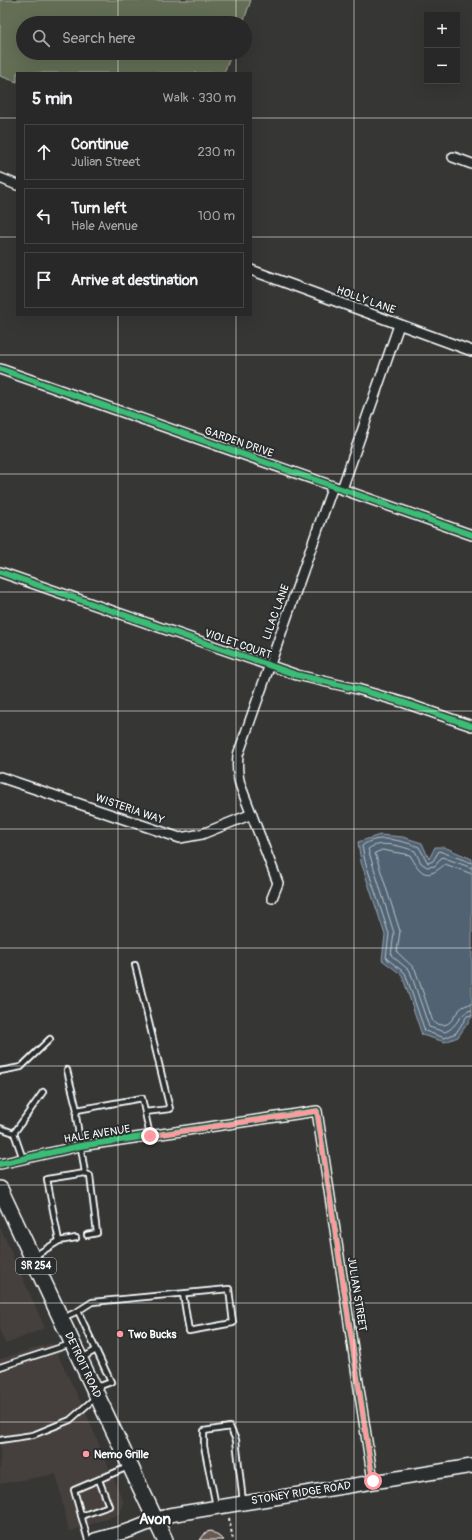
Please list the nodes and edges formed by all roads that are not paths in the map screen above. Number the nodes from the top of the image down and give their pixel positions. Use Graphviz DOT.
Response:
graph roads {
  1 [pos="453,157"];
  2 [pos="472,164"];
  3 [pos="0,178"];
  4 [pos="16,185"];
  5 [pos="252,270"];
  6 [pos="399,325"];
  7 [pos="472,351"];
  8 [pos="0,369"];
  9 [pos="337,487"];
  10 [pos="472,535"];
  11 [pos="0,572"];
  12 [pos="270,665"];
  13 [pos="472,726"];
  14 [pos="0,777"];
  15 [pos="252,814"];
  16 [pos="272,898"];
  17 [pos="135,965"];
  18 [pos="50,1039"];
  19 [pos="67,1070"];
  20 [pos="0,1071"];
  21 [pos="43,1092"];
  22 [pos="77,1110"];
  23 [pos="317,1111"];
  24 [pos="145,1112"];
  25 [pos="0,1128"];
  26 [pos="14,1133"];
  27 [pos="150,1136"];
  28 [pos="80,1146"];
  29 [pos="23,1159"];
  30 [pos="0,1164"];
  31 [pos="85,1173"];
  32 [pos="0,1189"];
  33 [pos="87,1235"];
  34 [pos="76,1238"];
  35 [pos="58,1241"];
  36 [pos="32,1258"];
  37 [pos="183,1294"];
  38 [pos="78,1311"];
  39 [pos="61,1319"];
  40 [pos="72,1344"];
  41 [pos="96,1350"];
  42 [pos="80,1359"];
  43 [pos="0,1367"];
  44 [pos="96,1393"];
  45 [pos="0,1440"];
  46 [pos="130,1466"];
  47 [pos="472,1466"];
  48 [pos="99,1480"];
  49 [pos="373,1481"];
  50 [pos="243,1502"];
  51 [pos="216,1506"];
  52 [pos="81,1516"];
  53 [pos="155,1520"];
  54 [pos="88,1540"];
  55 [pos="95,1540"];
  56 [pos="165,1540"];
  1 -- 2 [label="street"];
  3 -- 4 [label="street"];
  5 -- 6 [label="street, HOLLY LANE"];
  6 -- 7 [label="street, HOLLY LANE"];
  6 -- 9 [label="street, LILAC LANE"];
  8 -- 9 [label="street, GARDEN DRIVE"];
  9 -- 10 [label="street, GARDEN DRIVE"];
  9 -- 12 [label="street, LILAC LANE"];
  11 -- 12 [label="street, VIOLET COURT"];
  12 -- 13 [label="street, VIOLET COURT"];
  12 -- 15 [label="street, LILAC LANE"];
  14 -- 15 [label="street, WISTERIA WAY"];
  15 -- 16 [label="street, LILAC LANE"];
  17 -- 24 [label="lane"];
  18 -- 20 [label="lane"];
  19 -- 22 [label="lane"];
  21 -- 26 [label="lane"];
  22 -- 24 [label="lane"];
  22 -- 28 [label="lane"];
  23 -- 27 [label="street, HALE AVENUE"];
  23 -- 49 [label="street, JULIAN STREET"];
  24 -- 27 [label="lane"];
  25 -- 26 [label="lane"];
  26 -- 29 [label="lane"];
  27 -- 28 [label="street, HALE AVENUE"];
  28 -- 29 [label="street, HALE AVENUE"];
  28 -- 31 [label="lane"];
  29 -- 30 [label="street, HALE AVENUE"];
  31 -- 33 [label="lane"];
  31 -- 35 [label="lane"];
  32 -- 36 [label="main road, DETROIT ROAD / SR 254"];
  34 -- 35 [label="lane"];
  35 -- 36 [label="lane"];
  36 -- 39 [label="main road, DETROIT ROAD / SR 254"];
  37 -- 37 [label="lane"];
  37 -- 38 [label="lane"];
  38 -- 39 [label="lane"];
  38 -- 41 [label="lane"];
  39 -- 40 [label="main road, DETROIT ROAD / SR 254"];
  40 -- 42 [label="main road, DETROIT ROAD / SR 254"];
  40 -- 43 [label="lane"];
  41 -- 42 [label="lane"];
  41 -- 44 [label="lane"];
  42 -- 44 [label="main road, DETROIT ROAD / SR 254"];
  44 -- 45 [label="lane"];
  44 -- 46 [label="main road, DETROIT ROAD / SR 254"];
  46 -- 48 [label="lane"];
  46 -- 53 [label="main road, DETROIT ROAD / SR 254"];
  47 -- 49 [label="street, STONEY RIDGE ROAD"];
  48 -- 52 [label="lane"];
  48 -- 52 [label="lane"];
  49 -- 50 [label="street, STONEY RIDGE ROAD"];
  50 -- 51 [label="street, STONEY RIDGE ROAD"];
  50 -- 51 [label="lane"];
  51 -- 53 [label="street, STONEY RIDGE ROAD"];
  52 -- 54 [label="lane"];
  53 -- 55 [label="street, STONEY RIDGE ROAD"];
  53 -- 56 [label="main road, DETROIT ROAD / SR 254"];
}
